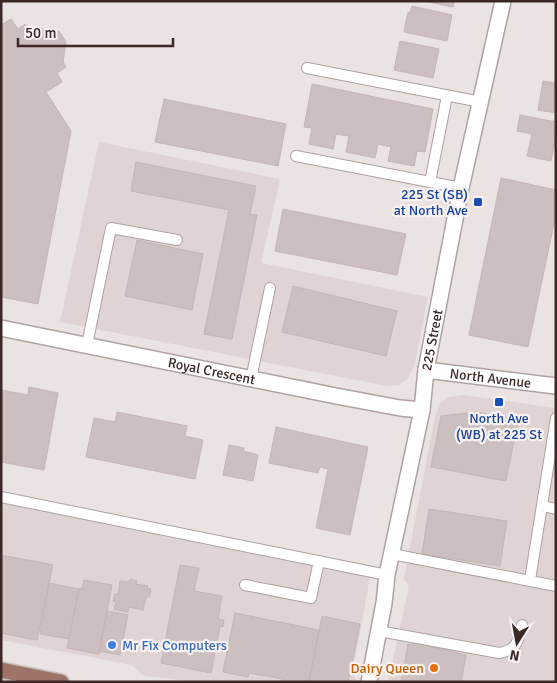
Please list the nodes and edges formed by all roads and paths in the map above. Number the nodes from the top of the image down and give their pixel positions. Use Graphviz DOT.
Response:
graph roads {
  1 [pos="503,1"];
  2 [pos="307,68"];
  3 [pos="447,96"];
  4 [pos="481,102"];
  5 [pos="296,156"];
  6 [pos="430,182"];
  7 [pos="461,188"];
  8 [pos="177,240"];
  9 [pos="270,288"];
  10 [pos="1,328"];
  11 [pos="87,346"];
  12 [pos="426,370"];
  13 [pos="251,379"];
  14 [pos="556,386"];
  15 [pos="422,410"];
  16 [pos="556,418"];
  17 [pos="1,497"];
  18 [pos="542,506"];
  19 [pos="556,509"];
  20 [pos="392,554"];
  21 [pos="319,561"];
  22 [pos="387,574"];
  23 [pos="530,580"];
  24 [pos="245,584"];
  25 [pos="556,586"];
  26 [pos="522,625"];
  27 [pos="378,632"];
  28 [pos="1,670"];
  29 [pos="61,682"];
  30 [pos="369,682"];
  1 -- 4 [label="street, 225 Street"];
  2 -- 3 [label="lane"];
  3 -- 4 [label="lane"];
  3 -- 6 [label="lane"];
  4 -- 7 [label="street, 225 Street"];
  5 -- 6 [label="lane"];
  6 -- 7 [label="lane"];
  7 -- 12 [label="street, 225 Street"];
  8 -- 11 [label="lane"];
  9 -- 13 [label="lane"];
  10 -- 11 [label="street, Royal Crescent"];
  11 -- 13 [label="street, Royal Crescent"];
  12 -- 14 [label="street, North Avenue"];
  12 -- 15 [label="street, 225 Street"];
  13 -- 15 [label="street, Royal Crescent"];
  15 -- 20 [label="street, 225 Street"];
  16 -- 18 [label="lane"];
  17 -- 21 [label="lane"];
  18 -- 19 [label="lane"];
  18 -- 23 [label="lane"];
  20 -- 22 [label="street, 225 Street"];
  20 -- 23 [label="lane"];
  21 -- 22 [label="lane"];
  21 -- 24 [label="lane"];
  22 -- 27 [label="street, 225 Street"];
  23 -- 25 [label="lane"];
  26 -- 27 [label="lane"];
  27 -- 30 [label="street, 225 Street"];
  28 -- 29 [label="main road"];
}
